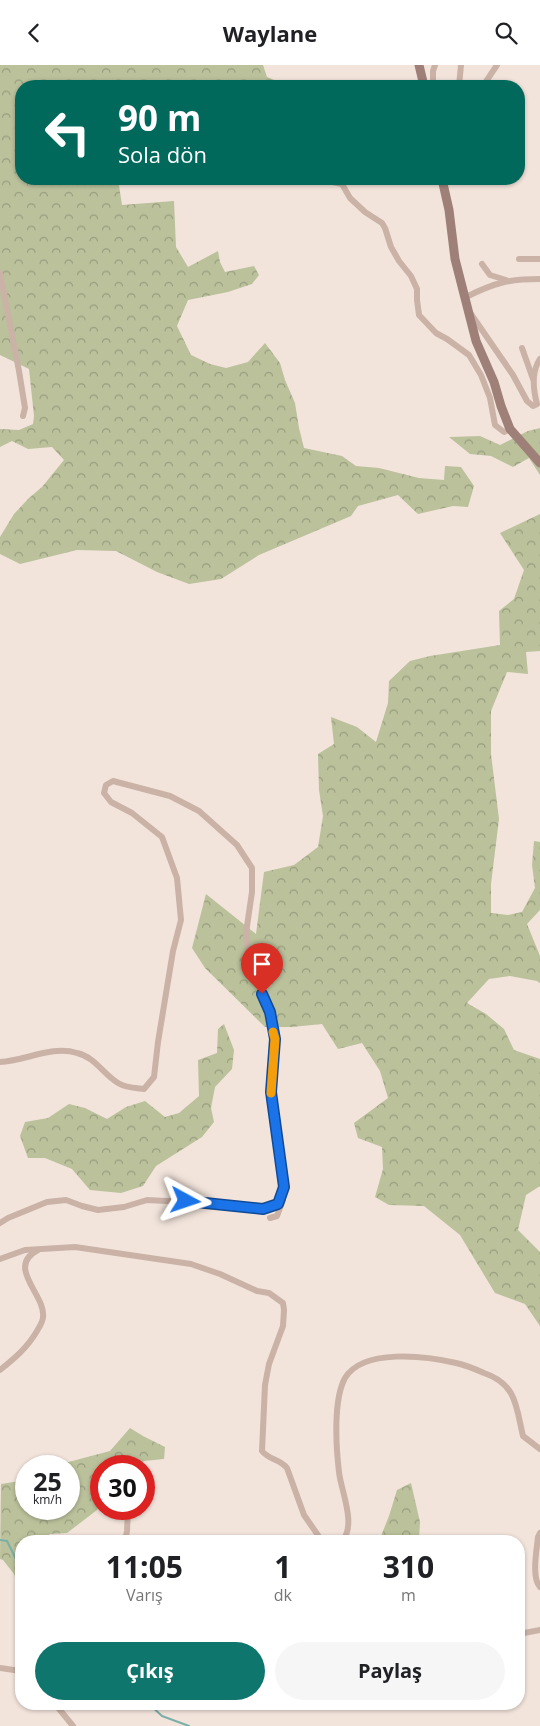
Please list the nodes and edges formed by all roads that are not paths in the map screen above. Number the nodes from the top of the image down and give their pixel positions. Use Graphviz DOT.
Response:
graph roads {
  1 [pos="419,65"];
  2 [pos="435,65"];
  3 [pos="461,65"];
  4 [pos="497,65"];
  5 [pos="423,80"];
  6 [pos="433,80"];
  7 [pos="460,80"];
  8 [pos="487,80"];
  9 [pos="343,185"];
  10 [pos="443,185"];
  11 [pos="519,259"];
  12 [pos="540,259"];
  13 [pos="482,264"];
  14 [pos="0,273"];
  15 [pos="540,279"];
  16 [pos="508,281"];
  17 [pos="466,297"];
  18 [pos="469,311"];
  19 [pos="522,348"];
  20 [pos="540,359"];
  21 [pos="533,380"];
  22 [pos="23,416"];
  23 [pos="510,429"];
  24 [pos="540,463"];
  25 [pos="0,1062"];
  26 [pos="284,1187"];
  27 [pos="270,1218"];
  28 [pos="0,1223"];
  29 [pos="42,1249"];
  30 [pos="0,1259"];
  31 [pos="0,1370"];
  32 [pos="540,1449"];
  33 [pos="128,1520"];
  34 [pos="540,1533"];
  35 [pos="126,1535"];
  36 [pos="318,1535"];
  37 [pos="346,1535"];
  38 [pos="540,1587"];
  39 [pos="540,1630"];
  40 [pos="525,1634"];
  41 [pos="0,1668"];
  42 [pos="15,1670"];
  43 [pos="60,1710"];
  44 [pos="73,1726"];
  1 -- 5 [label="main road"];
  2 -- 6 [label="street"];
  3 -- 7 [label="street"];
  4 -- 8 [label="street"];
  9 -- 23 [label="street"];
  10 -- 17 [label="main road"];
  11 -- 12 [label="street"];
  13 -- 16 [label="street"];
  14 -- 22 [label="street"];
  15 -- 16 [label="street"];
  16 -- 17 [label="street"];
  17 -- 18 [label="main road"];
  18 -- 21 [label="street"];
  18 -- 23 [label="main road"];
  19 -- 21 [label="street"];
  20 -- 21 [label="street"];
  23 -- 24 [label="main road"];
  25 -- 26 [label="street"];
  26 -- 27 [label="street"];
  26 -- 28 [label="street"];
  29 -- 30 [label="street"];
  29 -- 31 [label="street"];
  29 -- 36 [label="street"];
  32 -- 37 [label="street"];
  33 -- 35 [label="street"];
  34 -- 38 [label="street"];
  39 -- 40 [label="street"];
  41 -- 42 [label="street"];
  43 -- 44 [label="street"];
}
